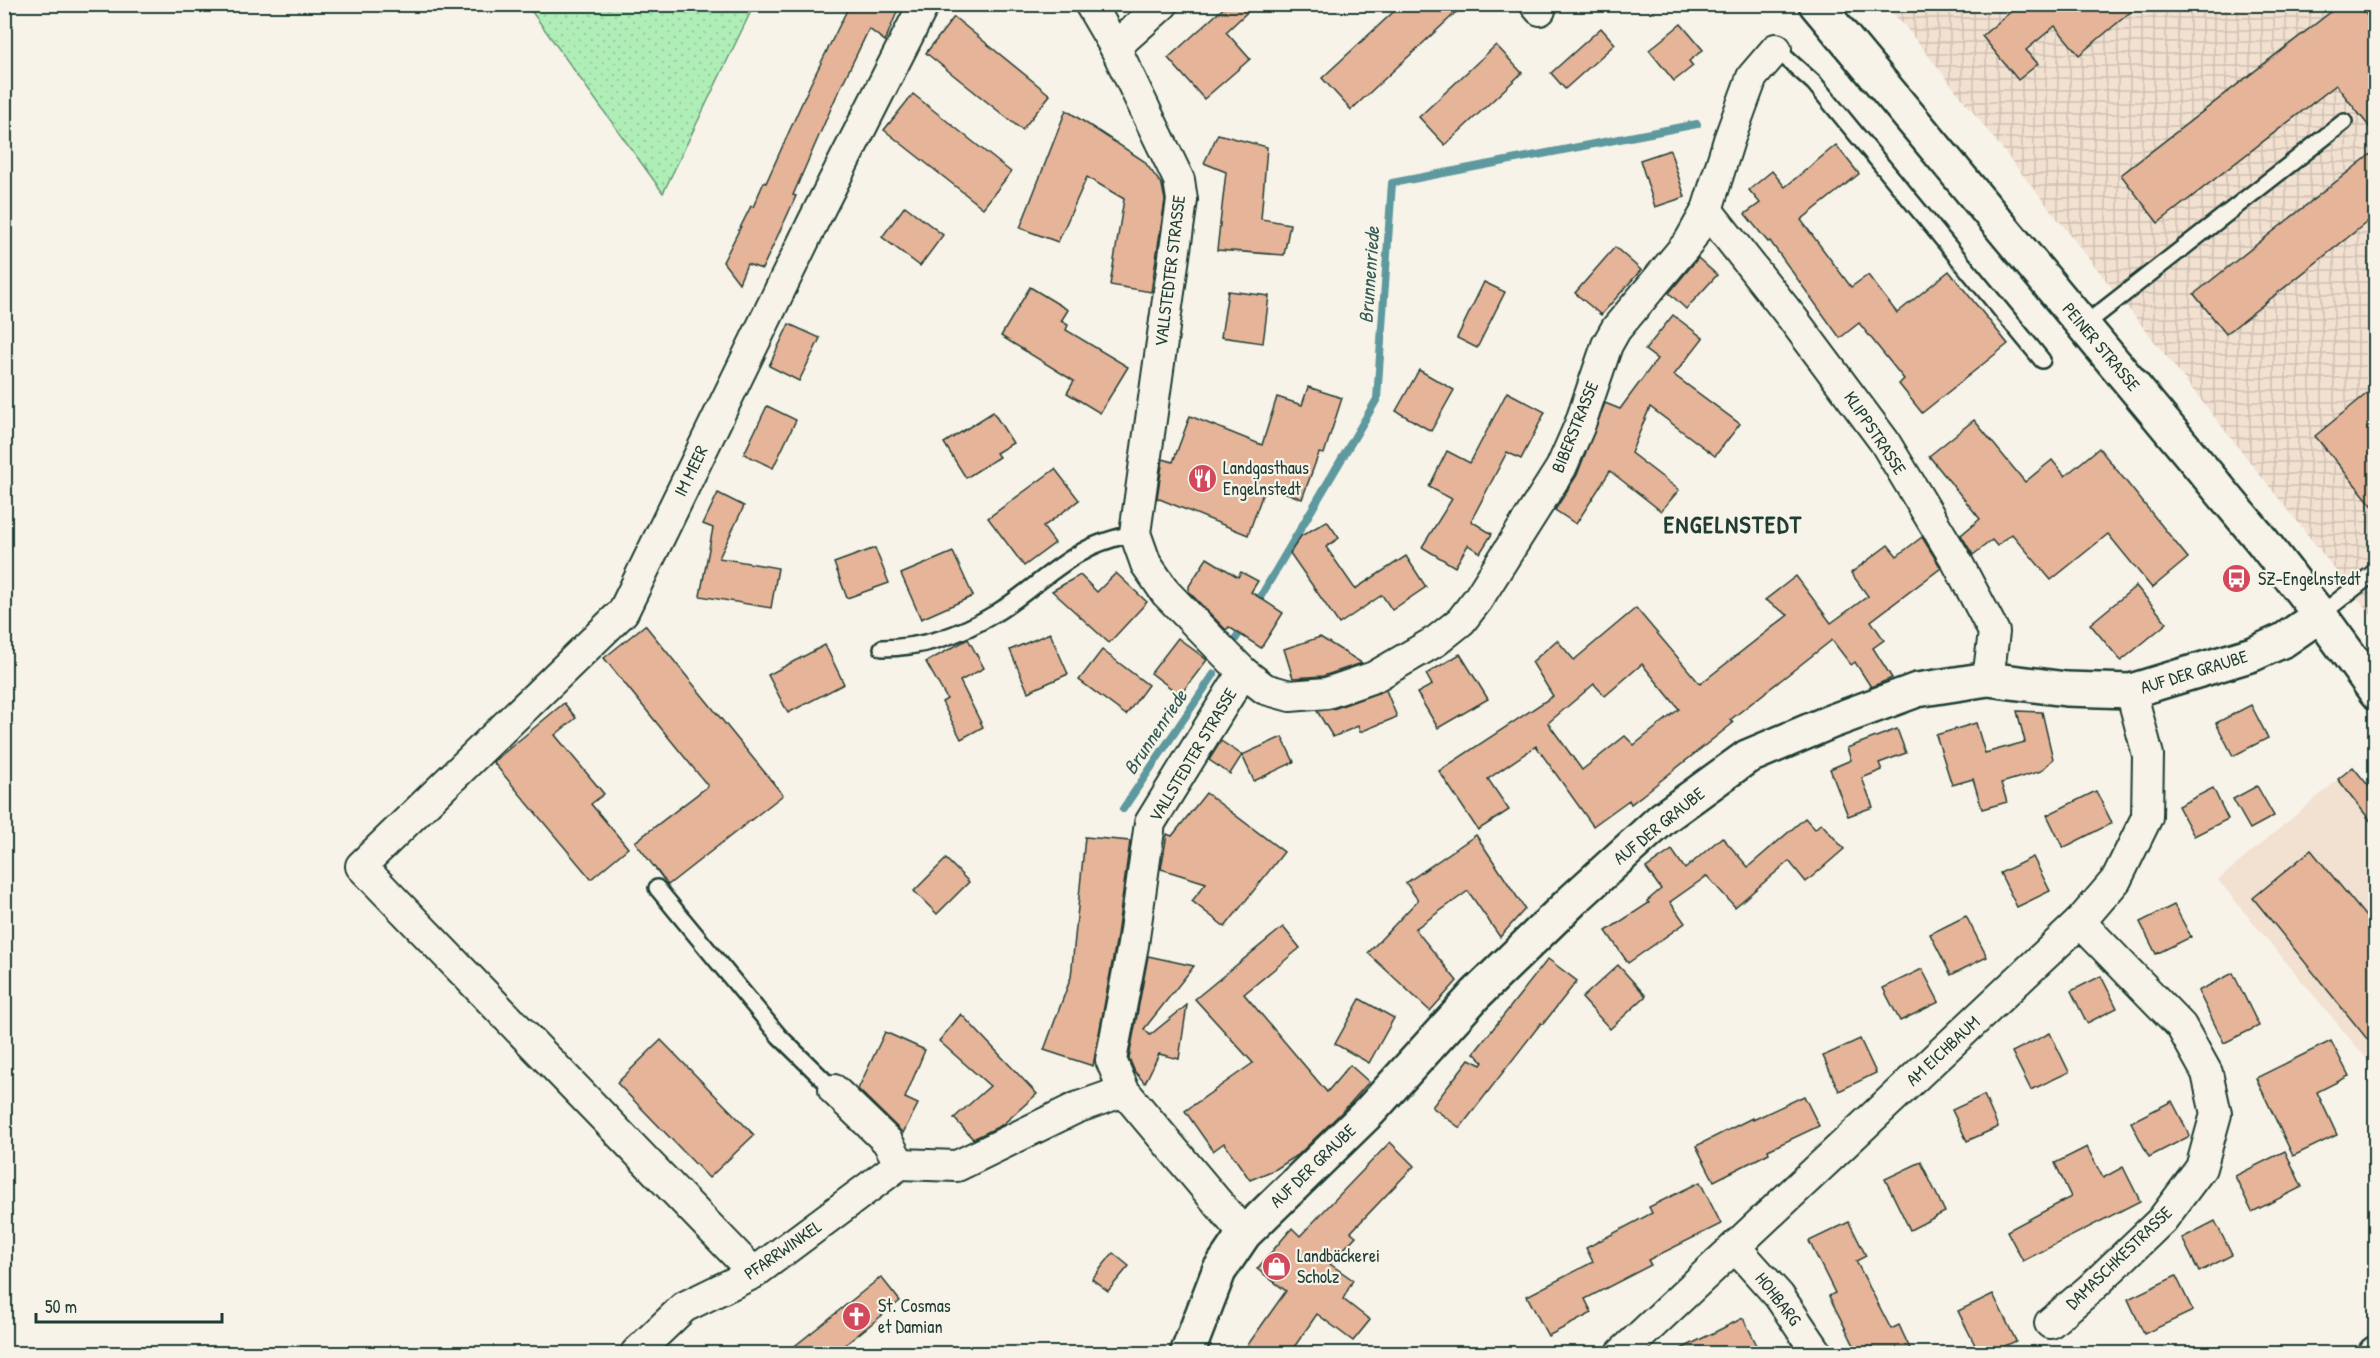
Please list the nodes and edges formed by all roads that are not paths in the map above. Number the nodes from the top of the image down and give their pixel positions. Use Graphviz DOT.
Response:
graph roads {
  1 [pos="924,4"];
  2 [pos="1090,4"];
  3 [pos="1162,4"];
  4 [pos="1820,6"];
  5 [pos="1115,47"];
  6 [pos="1776,49"];
  7 [pos="2344,122"];
  8 [pos="1707,210"];
  9 [pos="2083,326"];
  10 [pos="2042,360"];
  11 [pos="1135,533"];
  12 [pos="2376,571"];
  13 [pos="2320,615"];
  14 [pos="882,648"];
  15 [pos="1243,672"];
  16 [pos="1988,679"];
  17 [pos="2131,691"];
  18 [pos="2376,692"];
  19 [pos="657,888"];
  20 [pos="2080,922"];
  21 [pos="834,1090"];
  22 [pos="1124,1091"];
  23 [pos="900,1164"];
  24 [pos="1244,1234"];
  25 [pos="1735,1247"];
  26 [pos="754,1273"];
  27 [pos="2050,1323"];
  28 [pos="635,1353"];
  29 [pos="1187,1353"];
  30 [pos="1622,1353"];
  31 [pos="1818,1353"];
  1 -- 26 [label="street, IM MEER"];
  2 -- 5 [label="street, VALLSTEDTER STRASSE"];
  3 -- 5 [label="street"];
  4 -- 9 [label="street, PEINER STRASSE"];
  5 -- 11 [label="street, VALLSTEDTER STRASSE"];
  6 -- 8 [label="street, BIBERSTRASSE"];
  6 -- 10 [label="lane"];
  7 -- 9 [label="lane"];
  8 -- 15 [label="street, BIBERSTRASSE"];
  8 -- 16 [label="street, KLIPPSTRASSE"];
  9 -- 13 [label="street, PEINER STRASSE"];
  11 -- 14 [label="lane"];
  11 -- 15 [label="street, VALLSTEDTER STRASSE"];
  12 -- 13 [label="lane"];
  13 -- 17 [label="street, AUF DER GRAUBE"];
  13 -- 18 [label="street, PEINER STRASSE"];
  15 -- 22 [label="street, VALLSTEDTER STRASSE"];
  16 -- 17 [label="street, AUF DER GRAUBE"];
  16 -- 24 [label="street, AUF DER GRAUBE"];
  17 -- 20 [label="street, AM EICHBAUM"];
  19 -- 21 [label="lane"];
  20 -- 25 [label="street, AM EICHBAUM"];
  20 -- 27 [label="street, DAMASCHKESTRASSE"];
  21 -- 23 [label="street"];
  22 -- 23 [label="street"];
  22 -- 24 [label="street, VALLSTEDTER STRASSE"];
  23 -- 26 [label="street, PFARRWINKEL"];
  24 -- 29 [label="street, AUF DER GRAUBE"];
  25 -- 30 [label="street, AM EICHBAUM"];
  25 -- 31 [label="street, HOHBARG"];
  26 -- 28 [label="street, PFARRWINKEL"];
}
